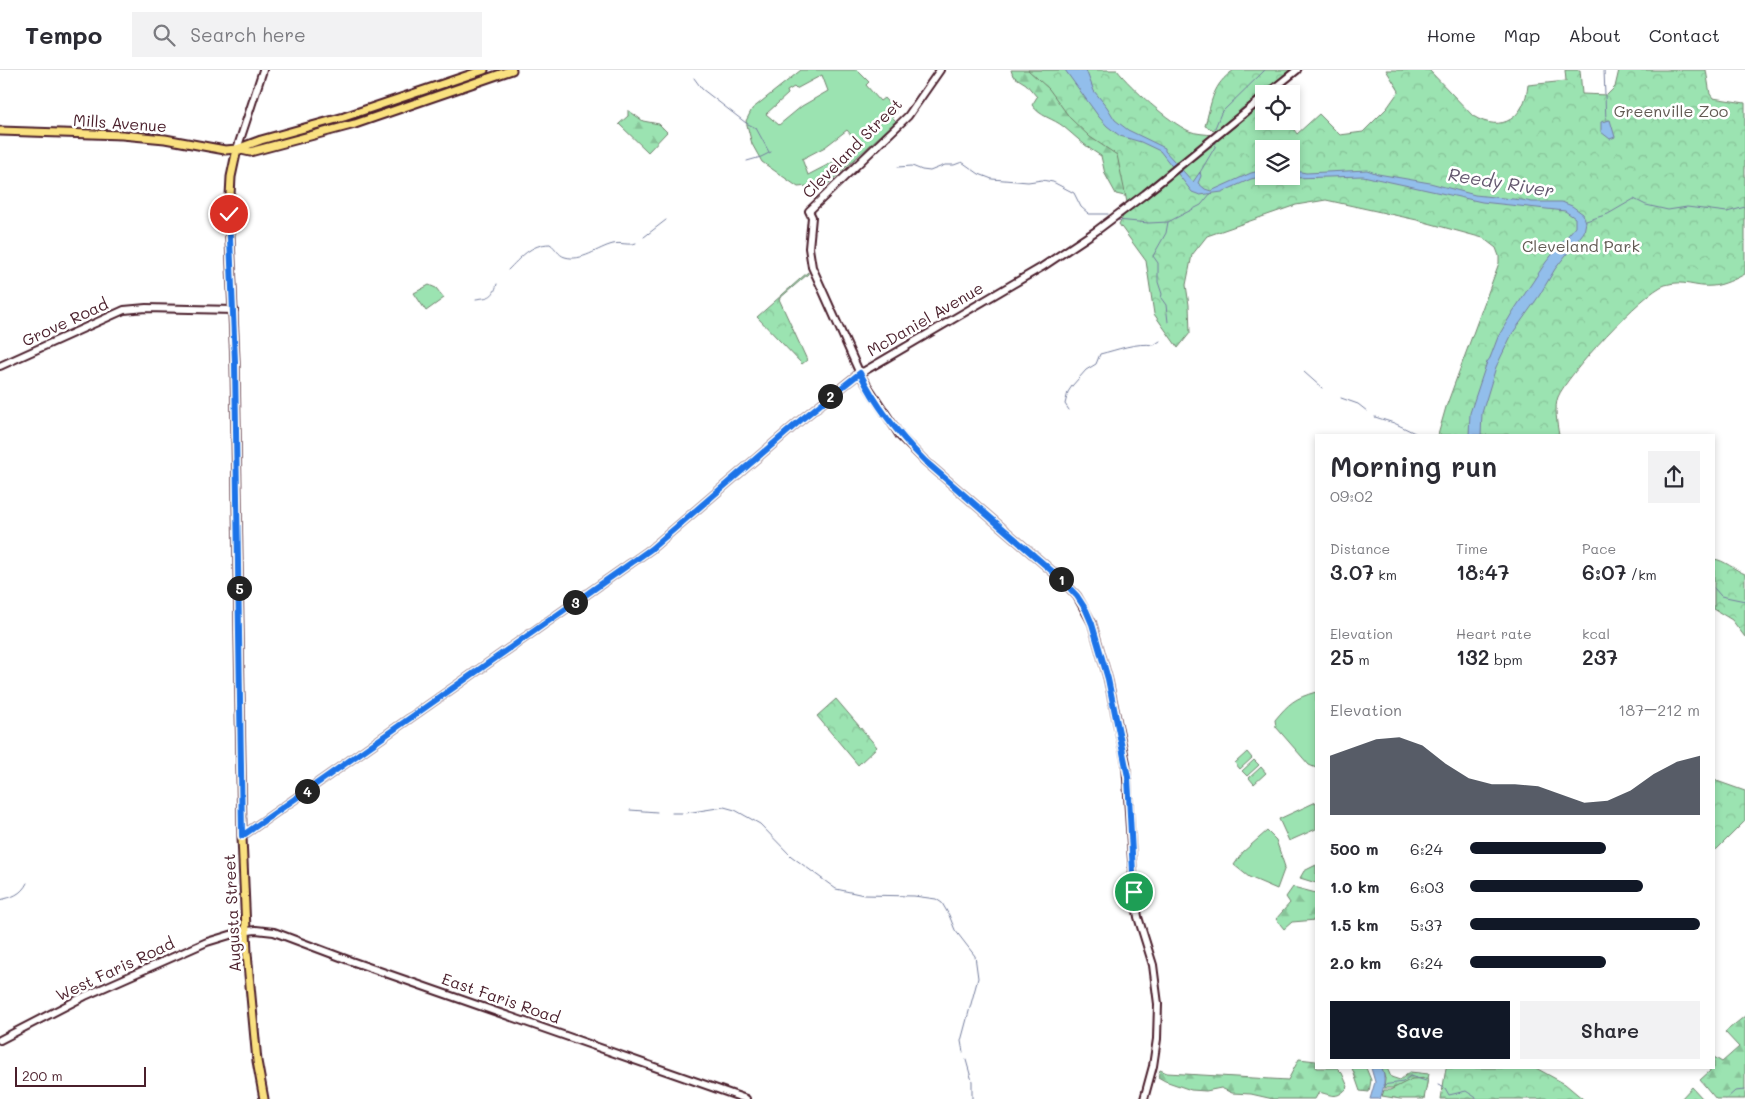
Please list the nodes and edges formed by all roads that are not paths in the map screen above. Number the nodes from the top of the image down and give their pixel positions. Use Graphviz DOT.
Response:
graph roads {
  1 [pos="264,70"];
  2 [pos="484,70"];
  3 [pos="512,70"];
  4 [pos="1296,70"];
  5 [pos="939,71"];
  6 [pos="1278,85"];
  7 [pos="1255,104"];
  8 [pos="0,131"];
  9 [pos="237,149"];
  10 [pos="234,310"];
  11 [pos="0,366"];
  12 [pos="860,373"];
  13 [pos="242,836"];
  14 [pos="245,932"];
  15 [pos="0,1040"];
  16 [pos="264,1099"];
  17 [pos="746,1099"];
  18 [pos="1144,1099"];
  1 -- 9 [label="street, Augusta Street"];
  2 -- 9 [label="main road"];
  3 -- 9 [label="main road, Mills Avenue"];
  4 -- 6 [label="street"];
  5 -- 12 [label="street, Cleveland Street"];
  7 -- 12 [label="street, McDaniel Avenue"];
  8 -- 9 [label="main road, Mills Avenue"];
  9 -- 10 [label="main road, Augusta Street"];
  10 -- 11 [label="street, Grove Road"];
  10 -- 13 [label="main road, Augusta Street"];
  12 -- 13 [label="street, McDaniel Avenue"];
  12 -- 18 [label="street, Cleveland Street"];
  13 -- 14 [label="main road, Augusta Street"];
  14 -- 15 [label="street, West Faris Road"];
  14 -- 16 [label="main road, Augusta Street"];
  14 -- 17 [label="street, East Faris Road"];
}
